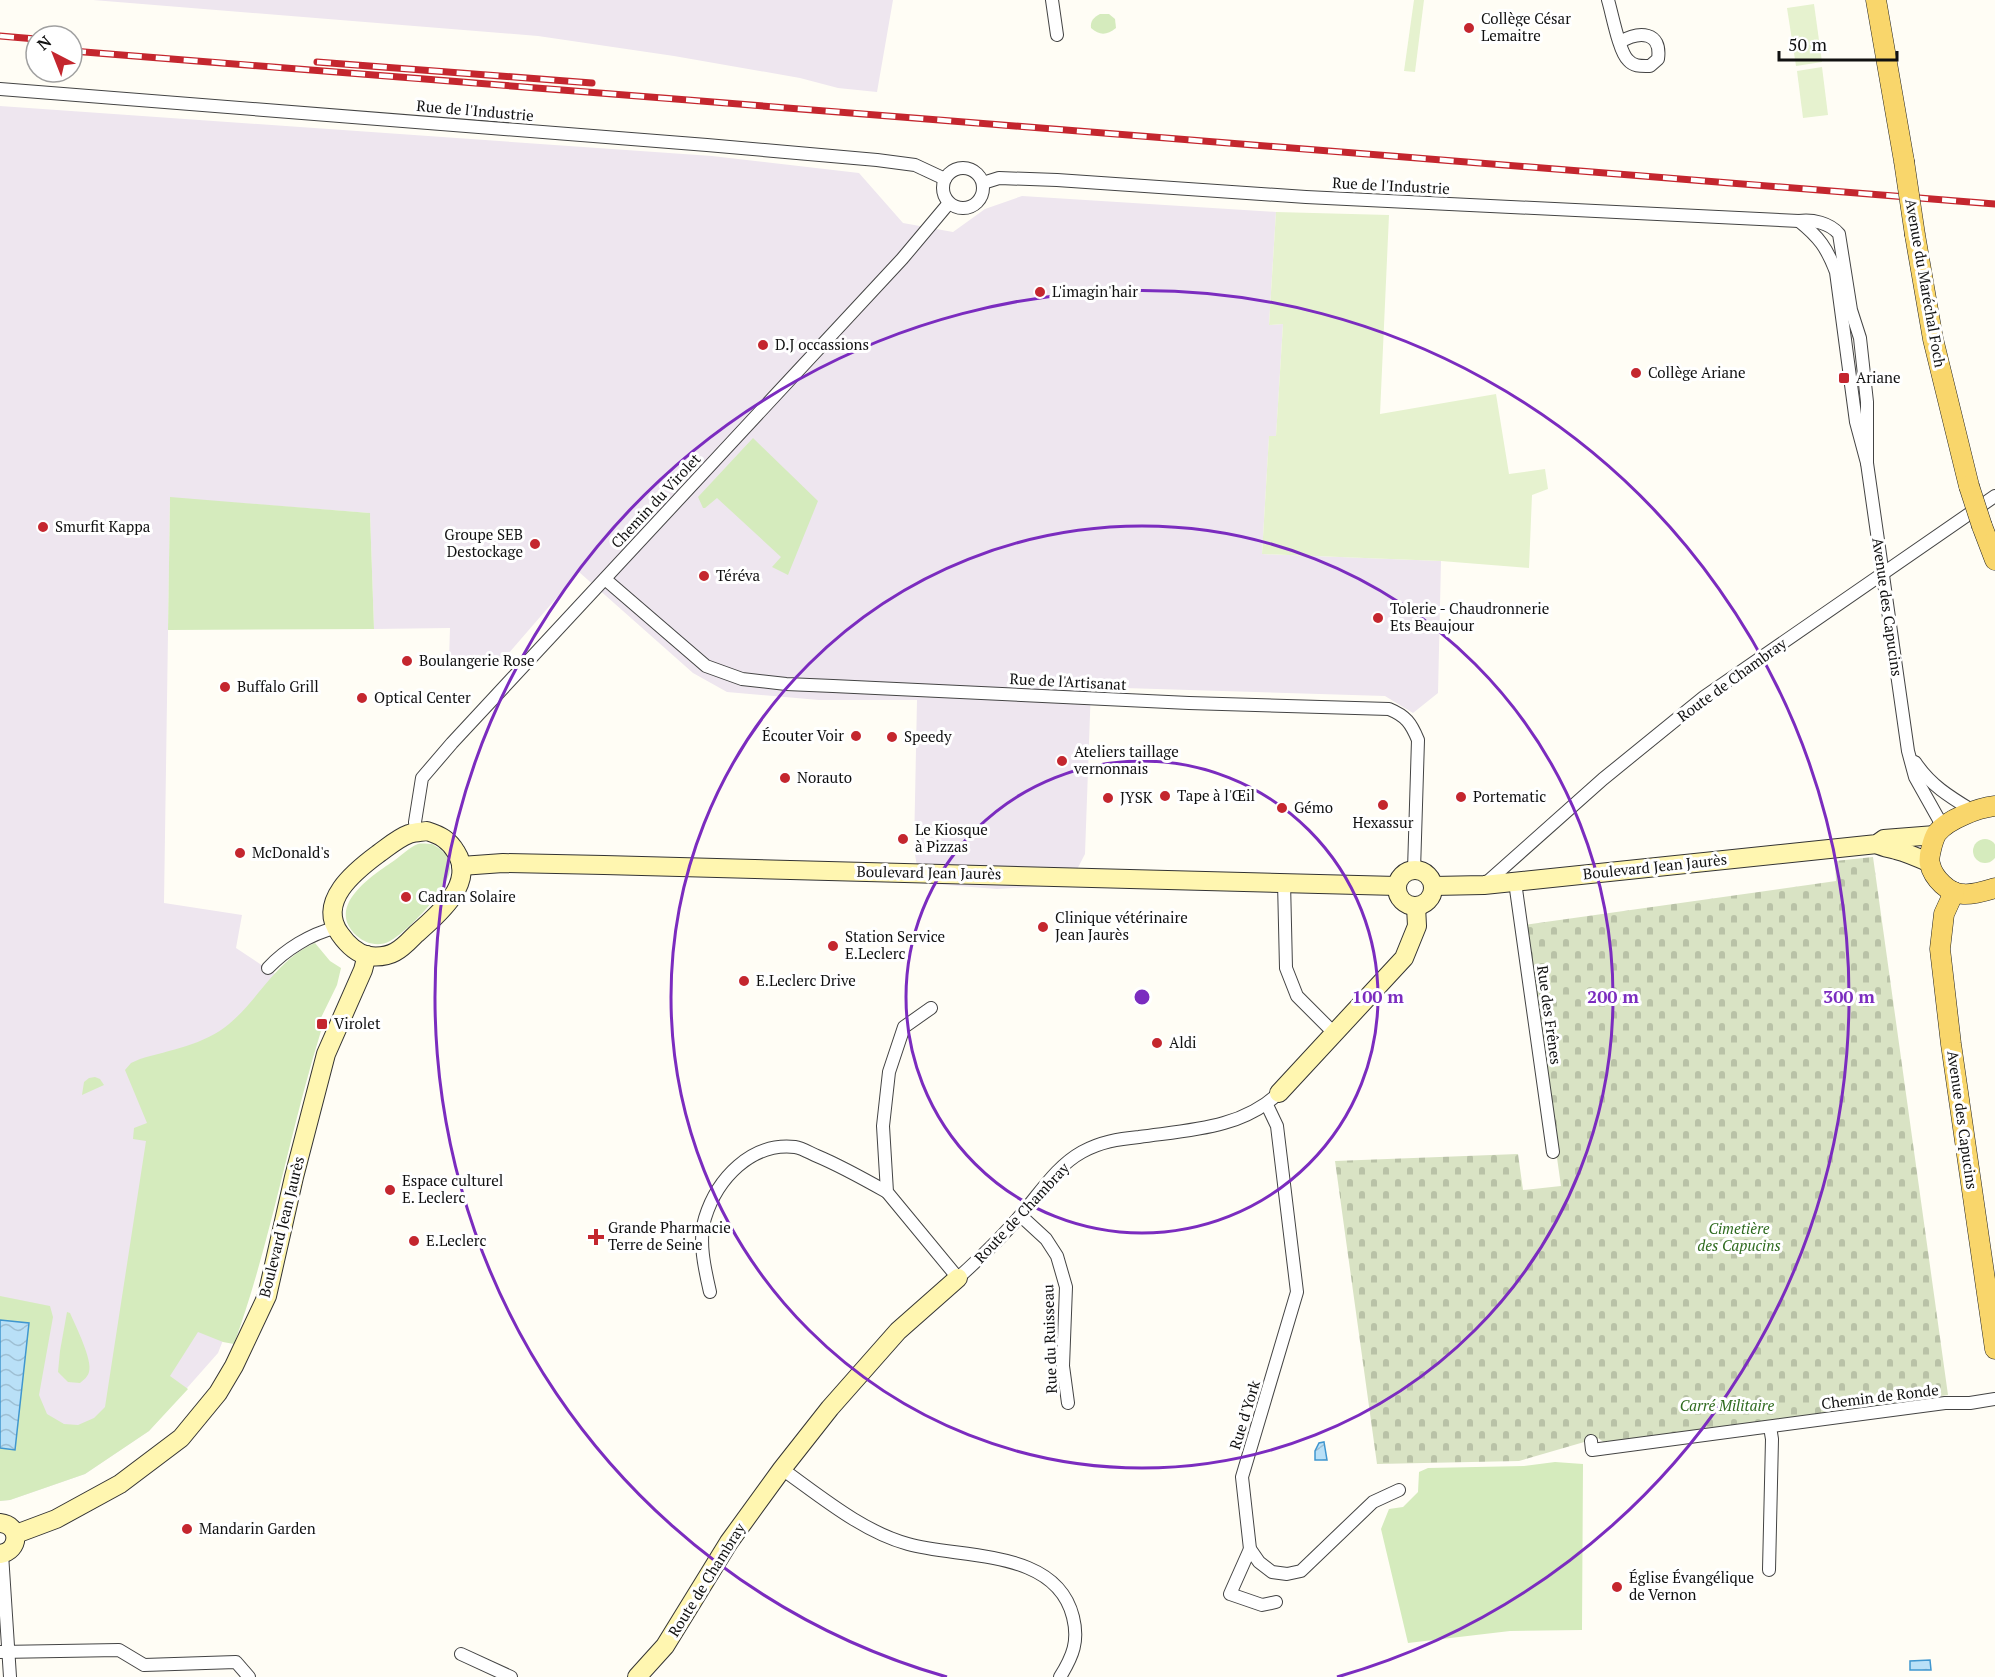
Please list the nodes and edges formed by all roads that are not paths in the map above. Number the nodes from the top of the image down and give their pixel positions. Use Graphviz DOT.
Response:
graph roads {
  1 [pos="1052,0"];
  2 [pos="1608,0"];
  3 [pos="1876,0"];
  4 [pos="1057,35"];
  5 [pos="1620,42"];
  6 [pos="0,90"];
  7 [pos="945,179"];
  8 [pos="983,183"];
  9 [pos="949,203"];
  10 [pos="1798,221"];
  11 [pos="1836,230"];
  12 [pos="1867,463"];
  13 [pos="1995,496"];
  14 [pos="1995,560"];
  15 [pos="1882,575"];
  16 [pos="605,579"];
  17 [pos="1908,751"];
  18 [pos="1995,806"];
  19 [pos="1973,811"];
  20 [pos="1939,831"];
  21 [pos="416,833"];
  22 [pos="1877,844"];
  23 [pos="1930,863"];
  24 [pos="461,866"];
  25 [pos="1414,870"];
  26 [pos="1284,882"];
  27 [pos="1515,882"];
  28 [pos="1484,885"];
  29 [pos="1397,886"];
  30 [pos="1433,886"];
  31 [pos="1995,888"];
  32 [pos="1954,892"];
  33 [pos="1416,906"];
  34 [pos="335,928"];
  35 [pos="367,955"];
  36 [pos="268,968"];
  37 [pos="931,1008"];
  38 [pos="1335,1034"];
  39 [pos="1273,1099"];
  40 [pos="1553,1152"];
  41 [pos="887,1192"];
  42 [pos="1021,1216"];
  43 [pos="958,1278"];
  44 [pos="710,1292"];
  45 [pos="1995,1349"];
  46 [pos="1995,1400"];
  47 [pos="1068,1403"];
  48 [pos="1770,1427"];
  49 [pos="1591,1441"];
  50 [pos="782,1469"];
  51 [pos="1399,1490"];
  52 [pos="0,1522"];
  53 [pos="16,1534"];
  54 [pos="1250,1549"];
  55 [pos="1,1554"];
  56 [pos="1769,1570"];
  57 [pos="1276,1602"];
  58 [pos="4,1653"];
  59 [pos="461,1654"];
  60 [pos="10,1677"];
  61 [pos="249,1677"];
  62 [pos="511,1677"];
  63 [pos="637,1677"];
  64 [pos="1060,1677"];
  1 -- 4 [label="street"];
  2 -- 5 [label="street"];
  3 -- 14 [label="main road, Avenue du Maréchal Foch, bridge"];
  6 -- 7 [label="street, Rue de l'Industrie"];
  7 -- 8 [label="street"];
  7 -- 9 [label="street"];
  8 -- 9 [label="street"];
  8 -- 10 [label="street, Rue de l'Industrie"];
  9 -- 16 [label="street, Chemin du Virolet"];
  10 -- 11 [label="street, Rue de l'Industrie"];
  10 -- 12 [label="street, Avenue des Capucins"];
  11 -- 12 [label="street, Avenue des Capucins"];
  12 -- 15 [label="street, Avenue des Capucins"];
  13 -- 15 [label="street, Route de Chambray"];
  15 -- 17 [label="street, Avenue des Capucins"];
  15 -- 28 [label="street, Route de Chambray"];
  16 -- 21 [label="street, Chemin du Virolet"];
  16 -- 25 [label="street, Rue de l'Artisanat"];
  17 -- 19 [label="street, Avenue des Capucins"];
  17 -- 20 [label="street, Avenue des Capucins"];
  18 -- 19 [label="main road"];
  19 -- 20 [label="main road"];
  20 -- 22 [label="main road, Boulevard Jean Jaurès"];
  20 -- 23 [label="main road"];
  21 -- 24 [label="main road"];
  21 -- 34 [label="main road"];
  22 -- 23 [label="main road, Boulevard Jean Jaurès"];
  22 -- 27 [label="main road, Boulevard Jean Jaurès"];
  23 -- 32 [label="main road"];
  24 -- 26 [label="main road, Boulevard Jean Jaurès"];
  24 -- 35 [label="main road"];
  25 -- 29 [label="main road"];
  25 -- 30 [label="main road"];
  26 -- 29 [label="main road, Boulevard Jean Jaurès"];
  26 -- 38 [label="street"];
  27 -- 28 [label="main road, Boulevard Jean Jaurès"];
  27 -- 40 [label="street, Rue des Frênes"];
  28 -- 30 [label="main road, Boulevard Jean Jaurès"];
  29 -- 33 [label="main road"];
  30 -- 33 [label="main road"];
  31 -- 32 [label="main road"];
  32 -- 45 [label="main road, Avenue des Capucins"];
  33 -- 38 [label="main road, Route de Chambray"];
  34 -- 35 [label="main road"];
  34 -- 36 [label="street"];
  35 -- 53 [label="main road, Boulevard Jean Jaurès"];
  37 -- 41 [label="street"];
  38 -- 39 [label="main road, Route de Chambray"];
  39 -- 42 [label="street, Route de Chambray"];
  39 -- 54 [label="street, Rue d'York"];
  41 -- 43 [label="street"];
  41 -- 44 [label="street"];
  42 -- 43 [label="street, Route de Chambray"];
  42 -- 47 [label="street, Rue du Ruisseau"];
  43 -- 50 [label="main road, Route de Chambray"];
  46 -- 48 [label="street, Chemin de Ronde"];
  48 -- 49 [label="street, Chemin de Ronde"];
  48 -- 56 [label="street"];
  50 -- 63 [label="main road, Route de Chambray"];
  50 -- 64 [label="street"];
  51 -- 54 [label="street"];
  52 -- 53 [label="main road"];
  53 -- 55 [label="main road"];
  54 -- 57 [label="street"];
  55 -- 58 [label="street"];
  58 -- 60 [label="street"];
  58 -- 61 [label="street"];
  59 -- 62 [label="street"];
}
